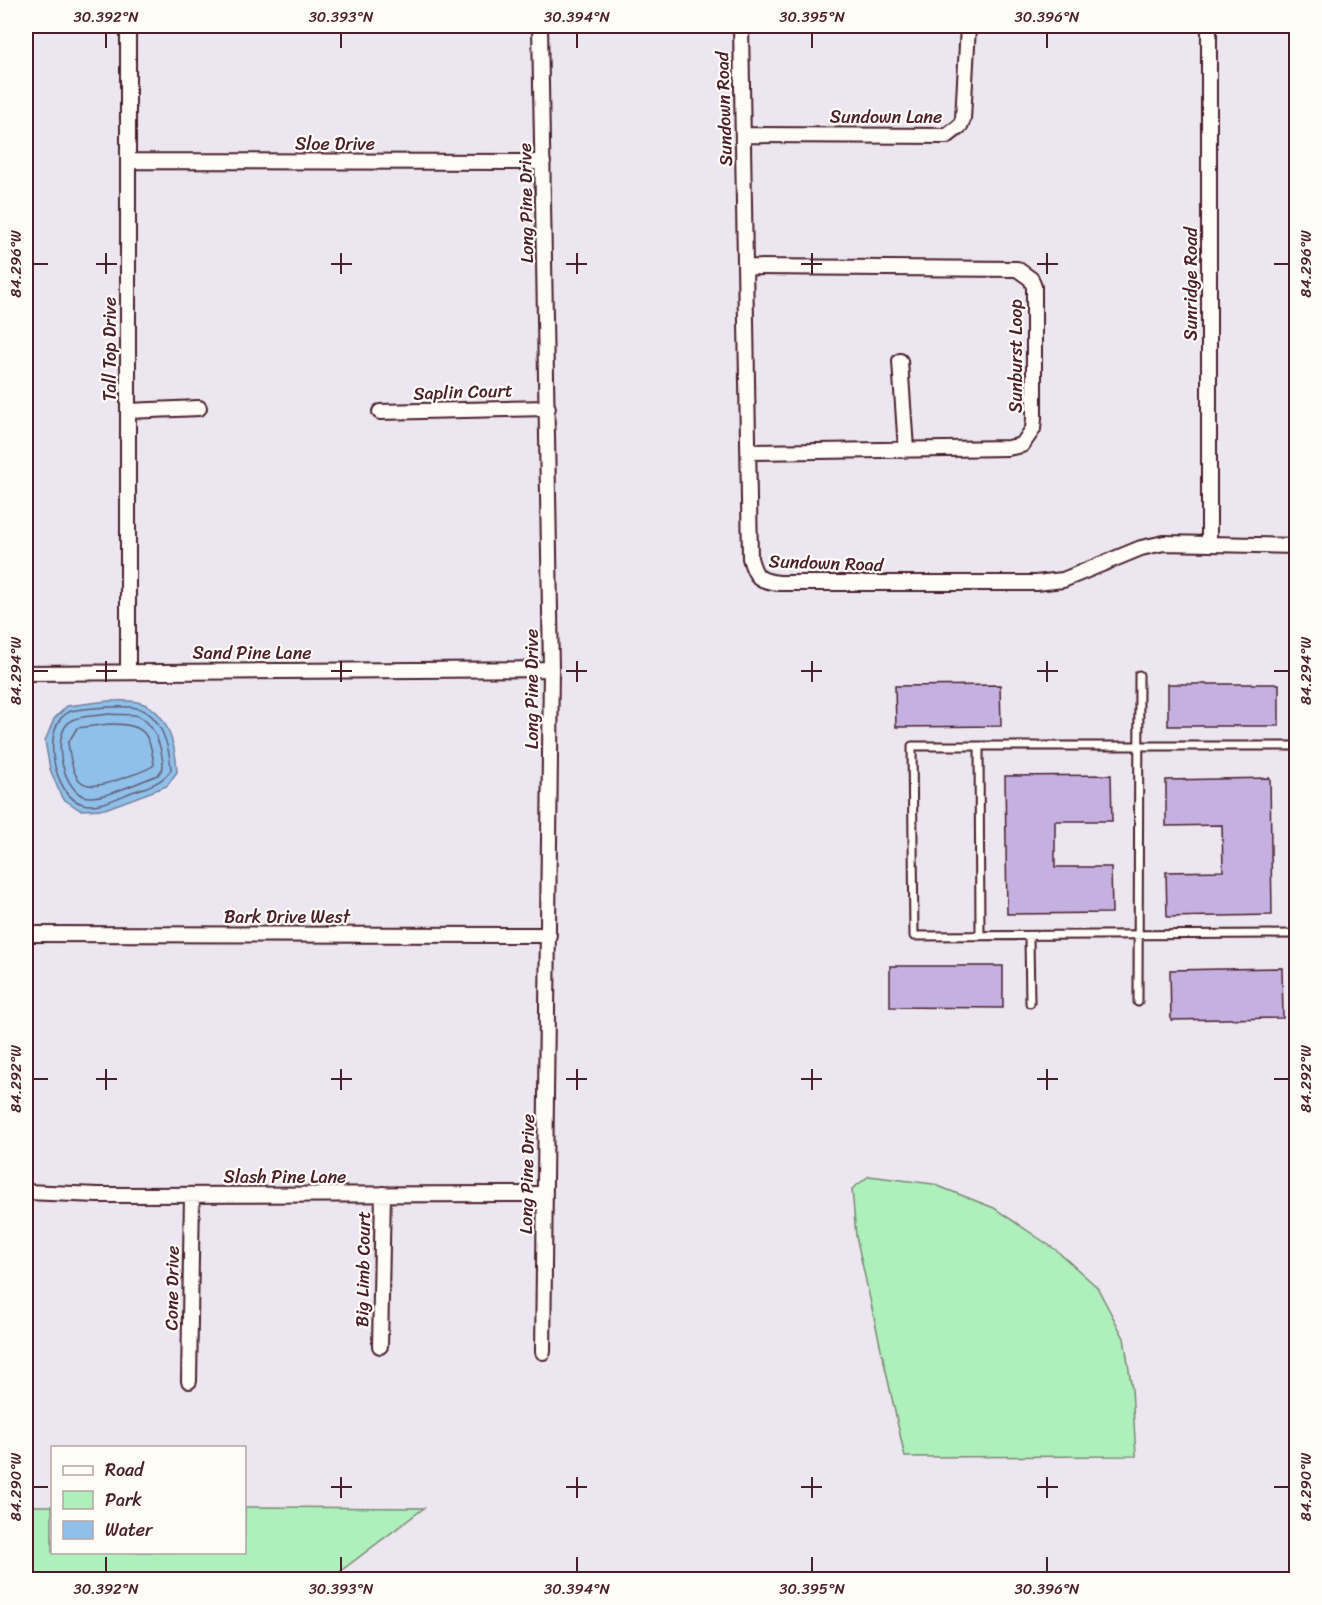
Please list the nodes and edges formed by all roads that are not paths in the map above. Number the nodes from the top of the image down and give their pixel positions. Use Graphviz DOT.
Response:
graph roads {
  1 [pos="128,26"];
  2 [pos="540,26"];
  3 [pos="741,26"];
  4 [pos="968,26"];
  5 [pos="1209,26"];
  6 [pos="743,135"];
  7 [pos="128,161"];
  8 [pos="543,162"];
  9 [pos="747,267"];
  10 [pos="900,361"];
  11 [pos="199,408"];
  12 [pos="548,408"];
  13 [pos="128,411"];
  14 [pos="380,412"];
  15 [pos="906,449"];
  16 [pos="749,452"];
  17 [pos="1209,543"];
  18 [pos="1296,546"];
  19 [pos="551,669"];
  20 [pos="128,672"];
  21 [pos="26,673"];
  22 [pos="1139,675"];
  23 [pos="1139,745"];
  24 [pos="979,746"];
  25 [pos="1296,746"];
  26 [pos="26,934"];
  27 [pos="1296,934"];
  28 [pos="549,935"];
  29 [pos="980,936"];
  30 [pos="1029,936"];
  31 [pos="1139,936"];
  32 [pos="1138,1002"];
  33 [pos="1030,1003"];
  34 [pos="26,1192"];
  35 [pos="383,1194"];
  36 [pos="544,1194"];
  37 [pos="192,1195"];
  38 [pos="380,1346"];
  39 [pos="543,1352"];
  40 [pos="189,1381"];
  1 -- 7 [label="street, Tall Top Drive"];
  2 -- 8 [label="street, Long Pine Drive"];
  3 -- 6 [label="street, Sundown Road"];
  4 -- 6 [label="street, Sundown Lane"];
  5 -- 17 [label="street, Sunridge Road"];
  6 -- 9 [label="street, Sundown Road"];
  7 -- 8 [label="street, Sloe Drive"];
  7 -- 13 [label="street, Tall Top Drive"];
  8 -- 12 [label="street, Long Pine Drive"];
  9 -- 15 [label="street, Sunburst Loop"];
  9 -- 16 [label="street, Sundown Road"];
  10 -- 15 [label="street"];
  11 -- 13 [label="street"];
  12 -- 14 [label="street, Saplin Court"];
  12 -- 19 [label="street, Long Pine Drive"];
  13 -- 20 [label="street, Tall Top Drive"];
  15 -- 16 [label="street, Sunburst Loop"];
  16 -- 17 [label="street, Sundown Road"];
  17 -- 18 [label="street, Sundown Road"];
  19 -- 20 [label="street, Sand Pine Lane"];
  19 -- 28 [label="street, Long Pine Drive"];
  20 -- 21 [label="street, Sand Pine Lane"];
  22 -- 23 [label="lane"];
  23 -- 24 [label="lane"];
  23 -- 25 [label="lane"];
  23 -- 31 [label="lane"];
  24 -- 29 [label="lane"];
  24 -- 29 [label="lane"];
  26 -- 28 [label="street, Bark Drive West"];
  27 -- 31 [label="lane"];
  28 -- 36 [label="street, Long Pine Drive"];
  29 -- 30 [label="lane"];
  30 -- 31 [label="lane"];
  30 -- 33 [label="lane"];
  31 -- 32 [label="lane"];
  34 -- 37 [label="street, Slash Pine Lane"];
  35 -- 36 [label="street, Slash Pine Lane"];
  35 -- 37 [label="street, Slash Pine Lane"];
  35 -- 38 [label="street, Big Limb Court"];
  36 -- 39 [label="street, Long Pine Drive"];
  37 -- 40 [label="street, Cone Drive"];
}
